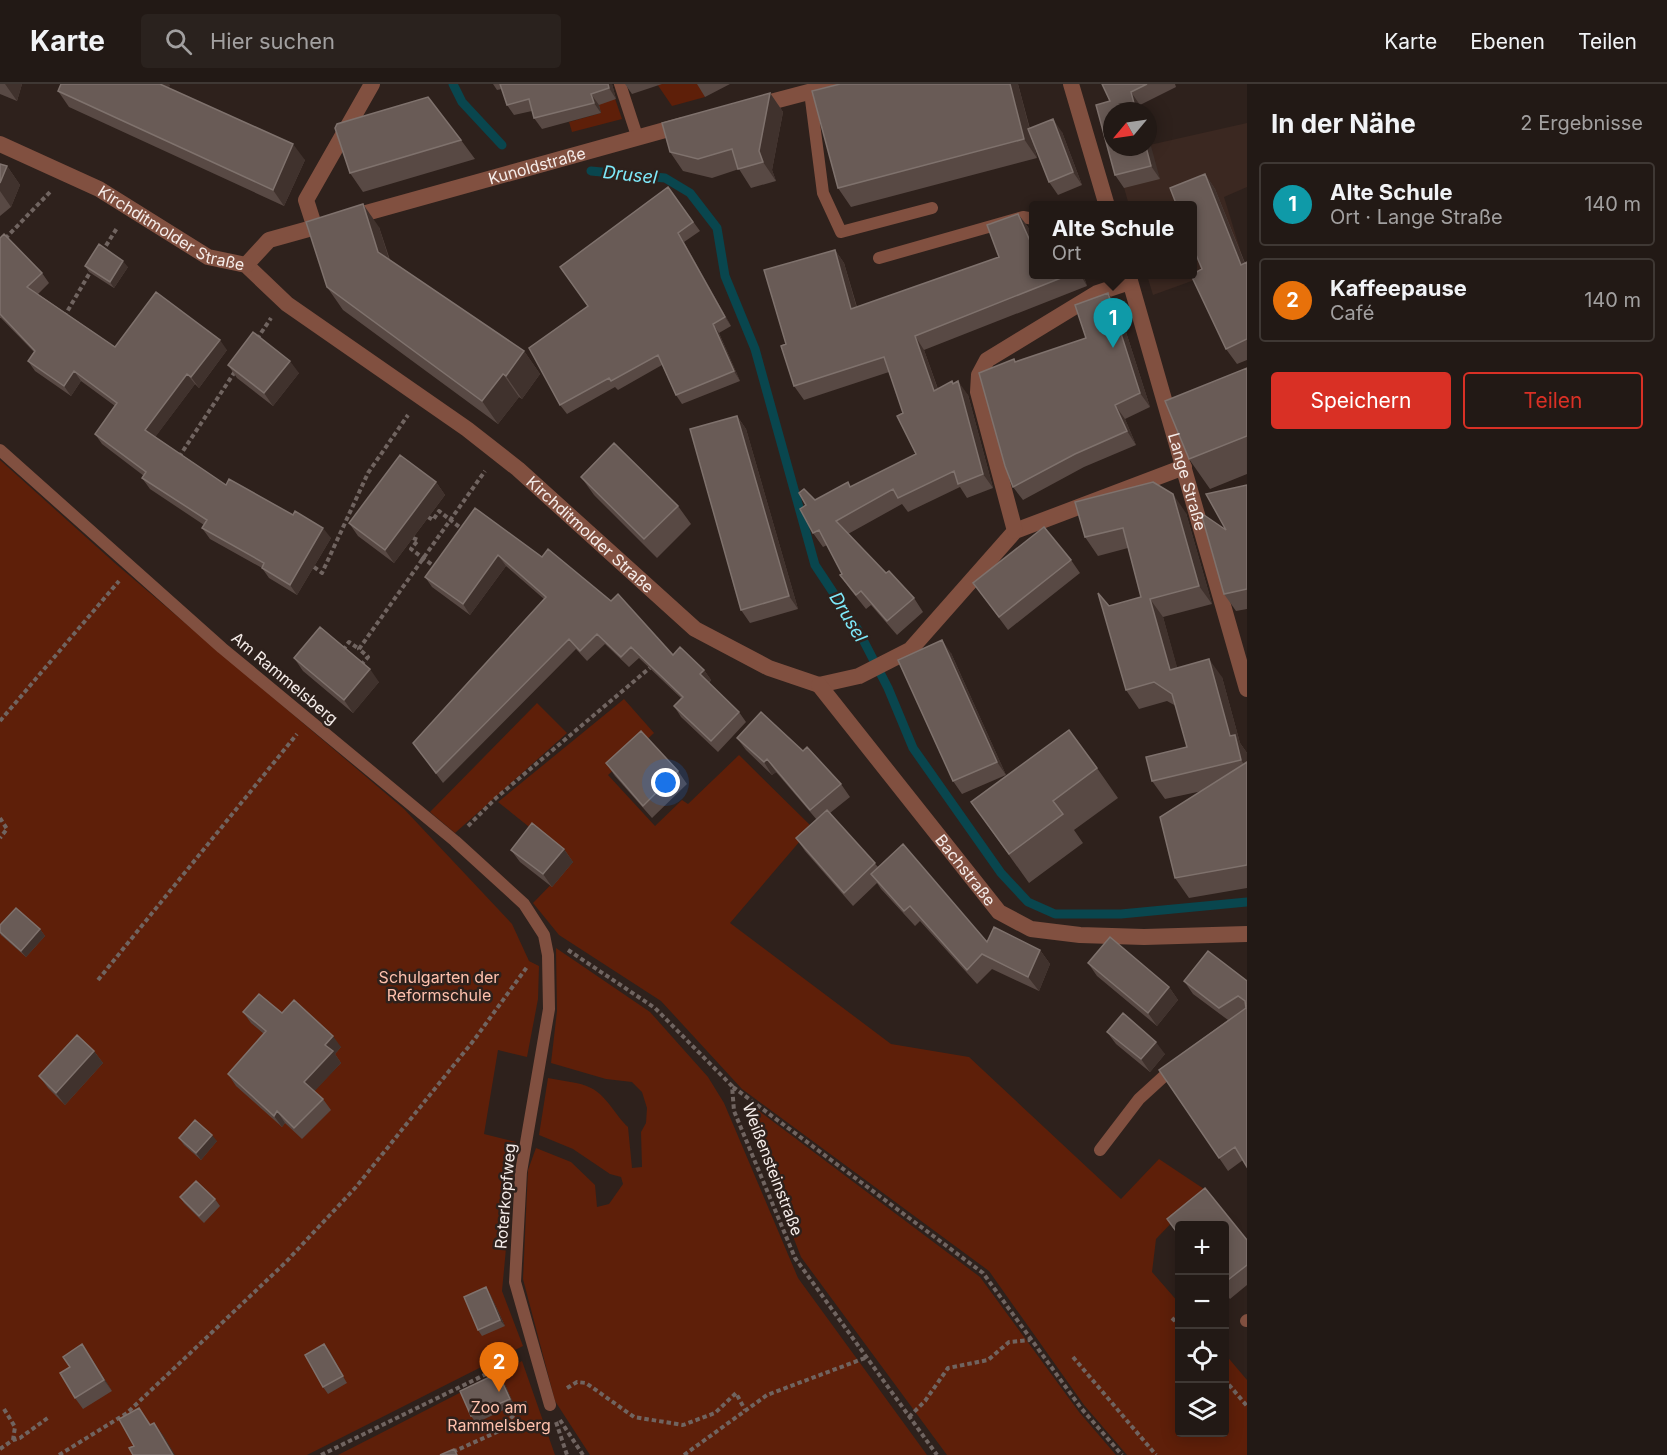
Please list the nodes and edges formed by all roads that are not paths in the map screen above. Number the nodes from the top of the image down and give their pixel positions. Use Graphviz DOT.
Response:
graph roads {
  1 [pos="372,84"];
  2 [pos="620,84"];
  3 [pos="839,84"];
  4 [pos="1071,84"];
  5 [pos="810,92"];
  6 [pos="741,110"];
  7 [pos="695,122"];
  8 [pos="637,136"];
  9 [pos="0,144"];
  10 [pos="1106,201"];
  11 [pos="932,208"];
  12 [pos="1029,218"];
  13 [pos="315,228"];
  14 [pos="879,258"];
  15 [pos="246,265"];
  16 [pos="1127,279"];
  17 [pos="1129,279"];
  18 [pos="0,450"];
  19 [pos="1184,467"];
  20 [pos="1015,531"];
  21 [pos="819,685"];
  22 [pos="1247,689"];
  23 [pos="1247,934"];
  24 [pos="544,935"];
  25 [pos="1185,1059"];
  26 [pos="1100,1150"];
  27 [pos="548,1400"];
  1 -- 13 [label="street"];
  2 -- 8 [label="lane"];
  3 -- 5 [label="street"];
  4 -- 10 [label="street"];
  5 -- 6 [label="street"];
  5 -- 11 [label="lane"];
  7 -- 8 [label="street, Kunoldstraße"];
  8 -- 13 [label="street, Kunoldstraße"];
  9 -- 15 [label="street, Kirchditmolder Straße"];
  12 -- 14 [label="lane"];
  13 -- 15 [label="street, Kunoldstraße"];
  15 -- 21 [label="street, Kirchditmolder Straße"];
  16 -- 20 [label="street"];
  17 -- 19 [label="street, Lange Straße"];
  18 -- 24 [label="lane, Am Rammelsberg"];
  19 -- 20 [label="street"];
  19 -- 22 [label="street, Lange Straße"];
  20 -- 21 [label="street"];
  21 -- 23 [label="street, Bachstraße"];
  24 -- 27 [label="lane, Roterkopfweg"];
  25 -- 26 [label="lane"];
}
